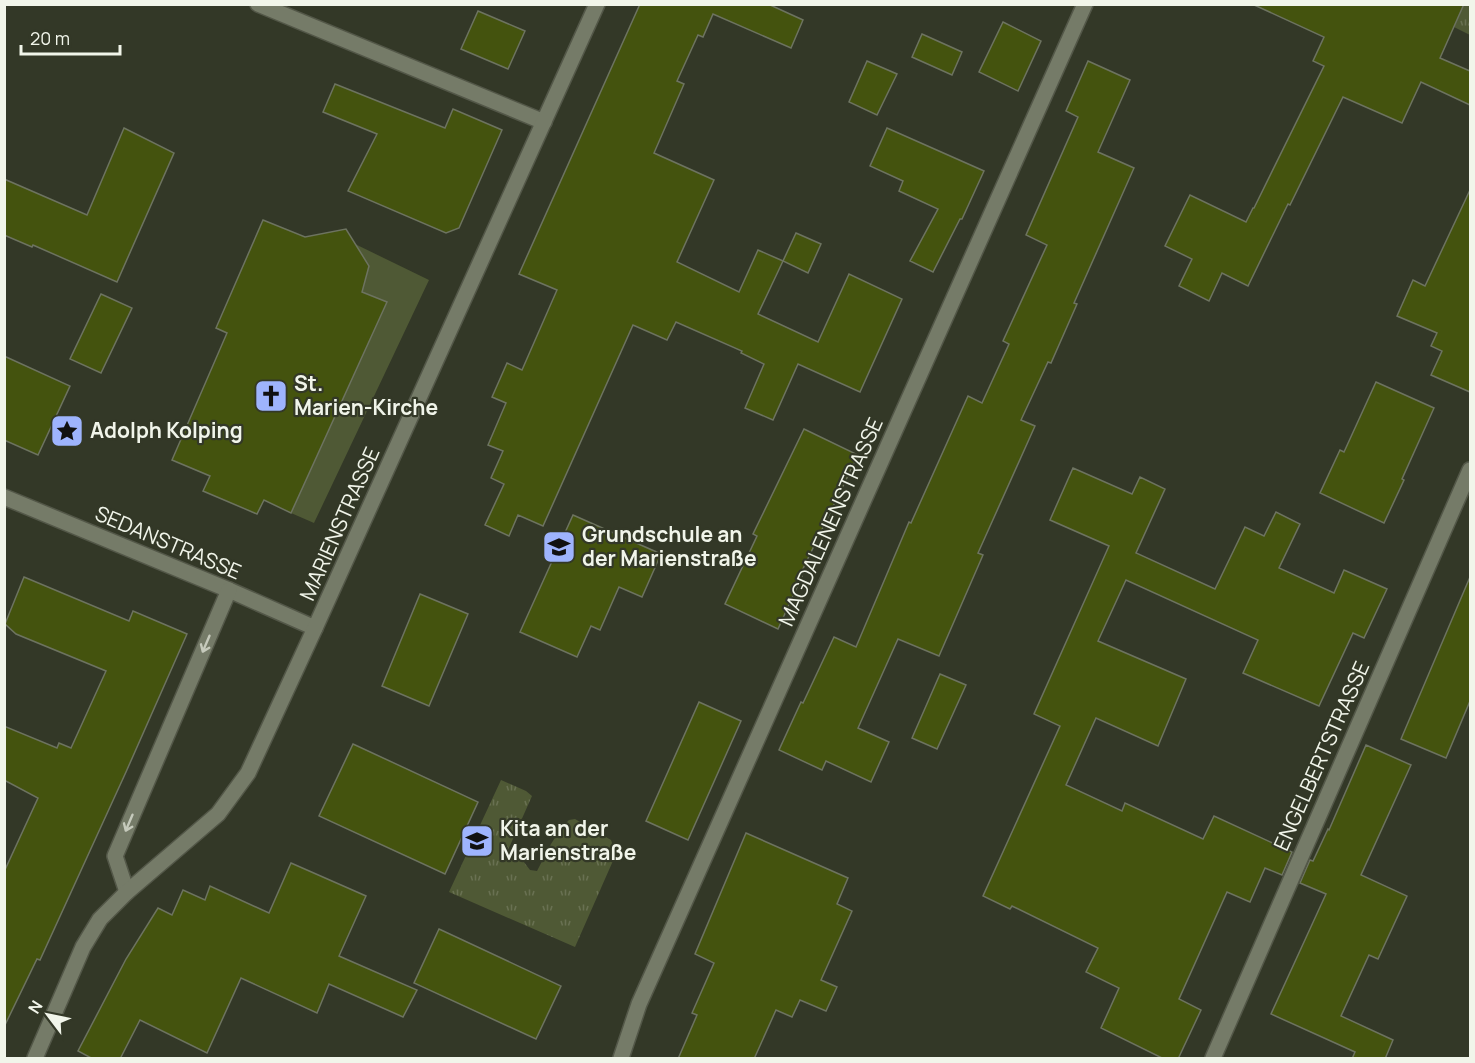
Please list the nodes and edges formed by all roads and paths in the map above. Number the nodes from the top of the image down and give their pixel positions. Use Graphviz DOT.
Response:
graph roads {
  1 [pos="258,4"];
  2 [pos="597,4"];
  3 [pos="1085,4"];
  4 [pos="544,122"];
  5 [pos="1470,470"];
  6 [pos="4,497"];
  7 [pos="229,590"];
  8 [pos="315,628"];
  9 [pos="127,892"];
  10 [pos="35,1059"];
  11 [pos="621,1059"];
  12 [pos="1213,1059"];
  1 -- 4 [label="street"];
  2 -- 4 [label="street, MARIENSTRASSE"];
  3 -- 11 [label="street, MAGDALENENSTRASSE"];
  4 -- 8 [label="street, MARIENSTRASSE"];
  5 -- 12 [label="street, ENGELBERTSTRASSE"];
  6 -- 7 [label="street, SEDANSTRASSE"];
  7 -- 8 [label="street, SEDANSTRASSE"];
  7 -- 9 [label="street, one-way"];
  8 -- 9 [label="street, MARIENSTRASSE"];
  9 -- 10 [label="street, MARIENSTRASSE"];
}
